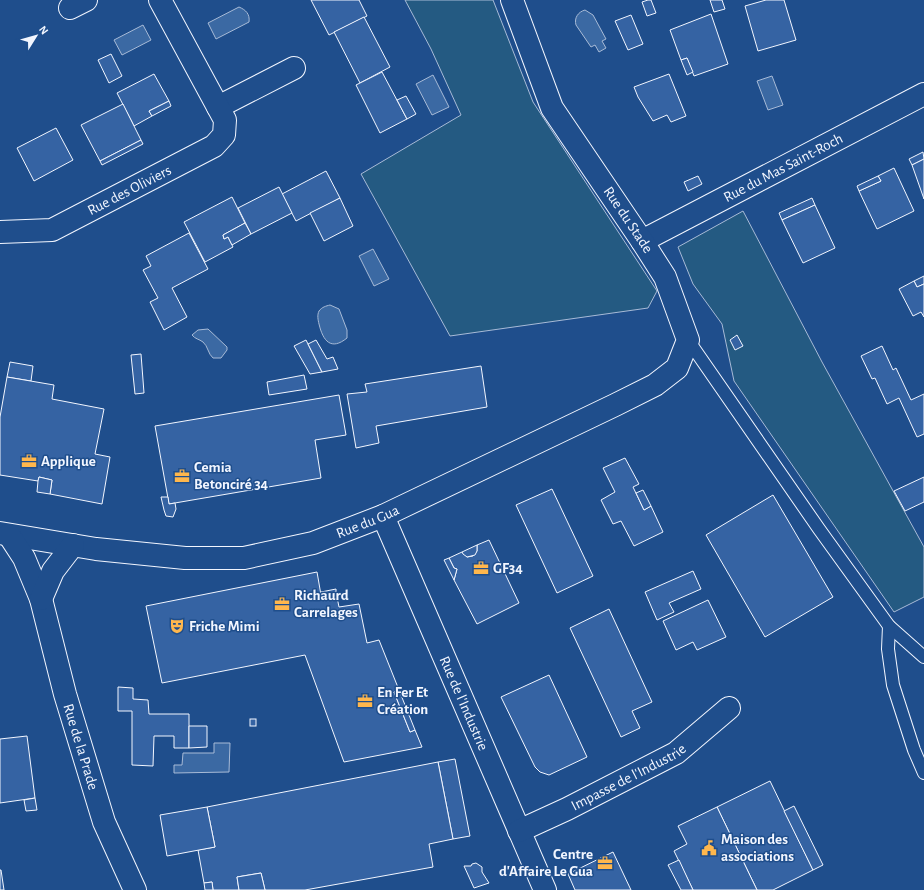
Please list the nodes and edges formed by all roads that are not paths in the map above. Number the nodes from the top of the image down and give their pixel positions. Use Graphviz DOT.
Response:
graph roads {
  1 [pos="160,0"];
  2 [pos="512,0"];
  3 [pos="294,68"];
  4 [pos="924,94"];
  5 [pos="218,108"];
  6 [pos="0,232"];
  7 [pos="642,241"];
  8 [pos="688,340"];
  9 [pos="383,516"];
  10 [pos="4,534"];
  11 [pos="74,545"];
  12 [pos="42,599"];
  13 [pos="889,626"];
  14 [pos="924,657"];
  15 [pos="729,708"];
  16 [pos="919,750"];
  17 [pos="924,773"];
  18 [pos="519,831"];
  19 [pos="135,890"];
  20 [pos="545,890"];
  1 -- 5 [label="street, Rue des Oliviers"];
  2 -- 7 [label="street, Rue du Stade"];
  3 -- 5 [label="street"];
  4 -- 7 [label="street, Rue du Mas Saint-Roch"];
  5 -- 6 [label="street, Rue des Oliviers"];
  7 -- 8 [label="street, Rue du Stade"];
  8 -- 9 [label="street, Rue du Gua"];
  8 -- 13 [label="lane"];
  9 -- 11 [label="street, Rue du Gua"];
  9 -- 18 [label="street, Rue de l'Industrie"];
  10 -- 11 [label="street, Rue du Gua"];
  10 -- 12 [label="street, Rue de la Prade"];
  11 -- 12 [label="street"];
  12 -- 19 [label="street, Rue de la Prade"];
  13 -- 14 [label="lane"];
  13 -- 16 [label="lane"];
  15 -- 18 [label="street, Impasse de l'Industrie"];
  16 -- 17 [label="lane"];
  18 -- 20 [label="street, Rue de l'Industrie"];
}
